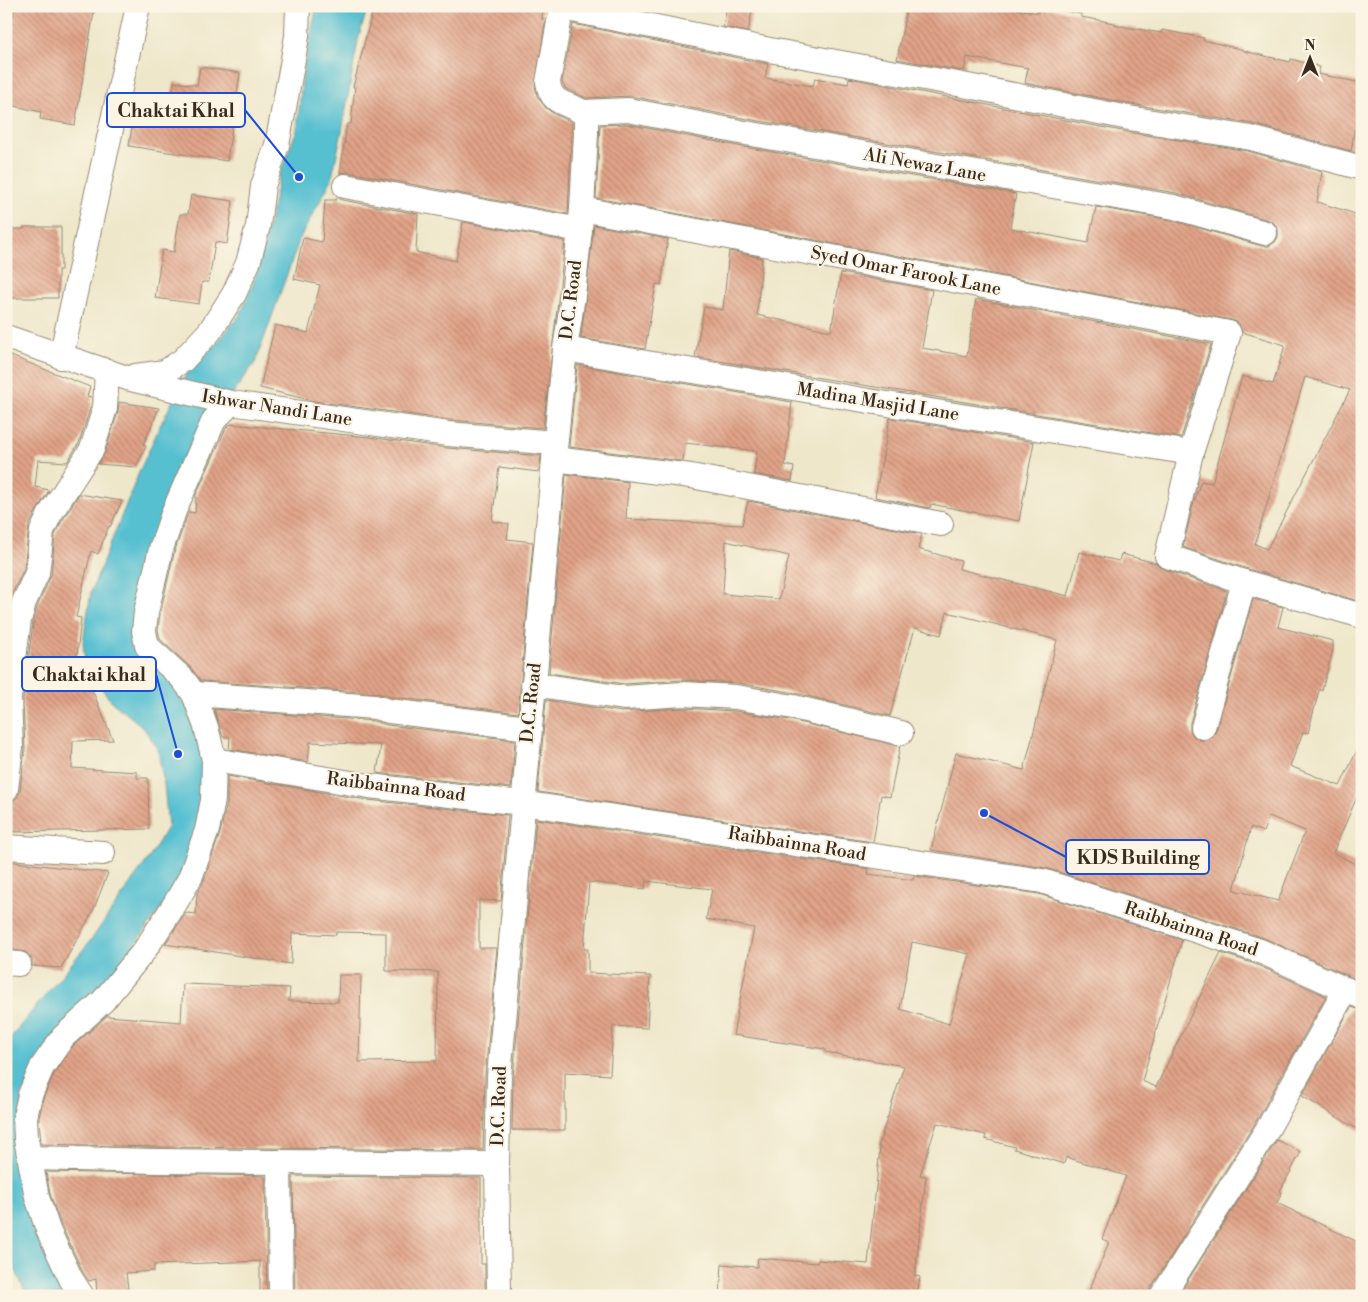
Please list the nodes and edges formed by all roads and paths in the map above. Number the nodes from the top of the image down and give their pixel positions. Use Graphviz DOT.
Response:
graph roads {
  1 [pos="138,6"];
  2 [pos="298,6"];
  3 [pos="562,7"];
  4 [pos="583,112"];
  5 [pos="1362,168"];
  6 [pos="345,186"];
  7 [pos="581,219"];
  8 [pos="1265,233"];
  9 [pos="6,337"];
  10 [pos="565,349"];
  11 [pos="61,357"];
  12 [pos="117,374"];
  13 [pos="231,403"];
  14 [pos="554,451"];
  15 [pos="1190,453"];
  16 [pos="941,524"];
  17 [pos="1244,582"];
  18 [pos="1362,616"];
  19 [pos="534,684"];
  20 [pos="194,694"];
  21 [pos="1203,727"];
  22 [pos="529,728"];
  23 [pos="901,733"];
  24 [pos="214,760"];
  25 [pos="6,789"];
  26 [pos="522,803"];
  27 [pos="6,848"];
  28 [pos="103,853"];
  29 [pos="1354,993"];
  30 [pos="31,1158"];
  31 [pos="279,1162"];
  32 [pos="497,1164"];
  33 [pos="82,1296"];
  34 [pos="281,1296"];
  35 [pos="499,1296"];
  36 [pos="1162,1296"];
  1 -- 11 [label="street"];
  2 -- 12 [label="street"];
  3 -- 4 [label="street"];
  3 -- 5 [label="street"];
  4 -- 7 [label="street, D.C. Road"];
  4 -- 8 [label="street, Ali Newaz Lane"];
  6 -- 7 [label="street, Syed Omar Farook Lane"];
  7 -- 10 [label="street, D.C. Road"];
  7 -- 15 [label="street, Syed Omar Farook Lane"];
  9 -- 11 [label="street, Ishwar Nandi Lane"];
  10 -- 14 [label="street, D.C. Road"];
  10 -- 15 [label="street, Madina Masjid Lane"];
  11 -- 12 [label="street, Ishwar Nandi Lane"];
  12 -- 13 [label="street, Ishwar Nandi Lane"];
  12 -- 25 [label="street"];
  13 -- 14 [label="street, Ishwar Nandi Lane"];
  13 -- 20 [label="street"];
  14 -- 16 [label="street, Ishwar Nandi Lane"];
  14 -- 19 [label="street, D.C. Road"];
  15 -- 17 [label="street"];
  17 -- 18 [label="street"];
  17 -- 21 [label="street"];
  19 -- 22 [label="street, D.C. Road"];
  19 -- 23 [label="street"];
  20 -- 22 [label="street"];
  20 -- 24 [label="street"];
  22 -- 26 [label="street, D.C. Road"];
  24 -- 26 [label="street, Raibbainna Road"];
  24 -- 30 [label="street"];
  26 -- 29 [label="street, Raibbainna Road"];
  26 -- 32 [label="street, D.C. Road"];
  27 -- 28 [label="street"];
  29 -- 36 [label="street"];
  30 -- 31 [label="street"];
  30 -- 33 [label="street"];
  31 -- 32 [label="street"];
  31 -- 34 [label="street"];
  32 -- 35 [label="street, D.C. Road"];
}
